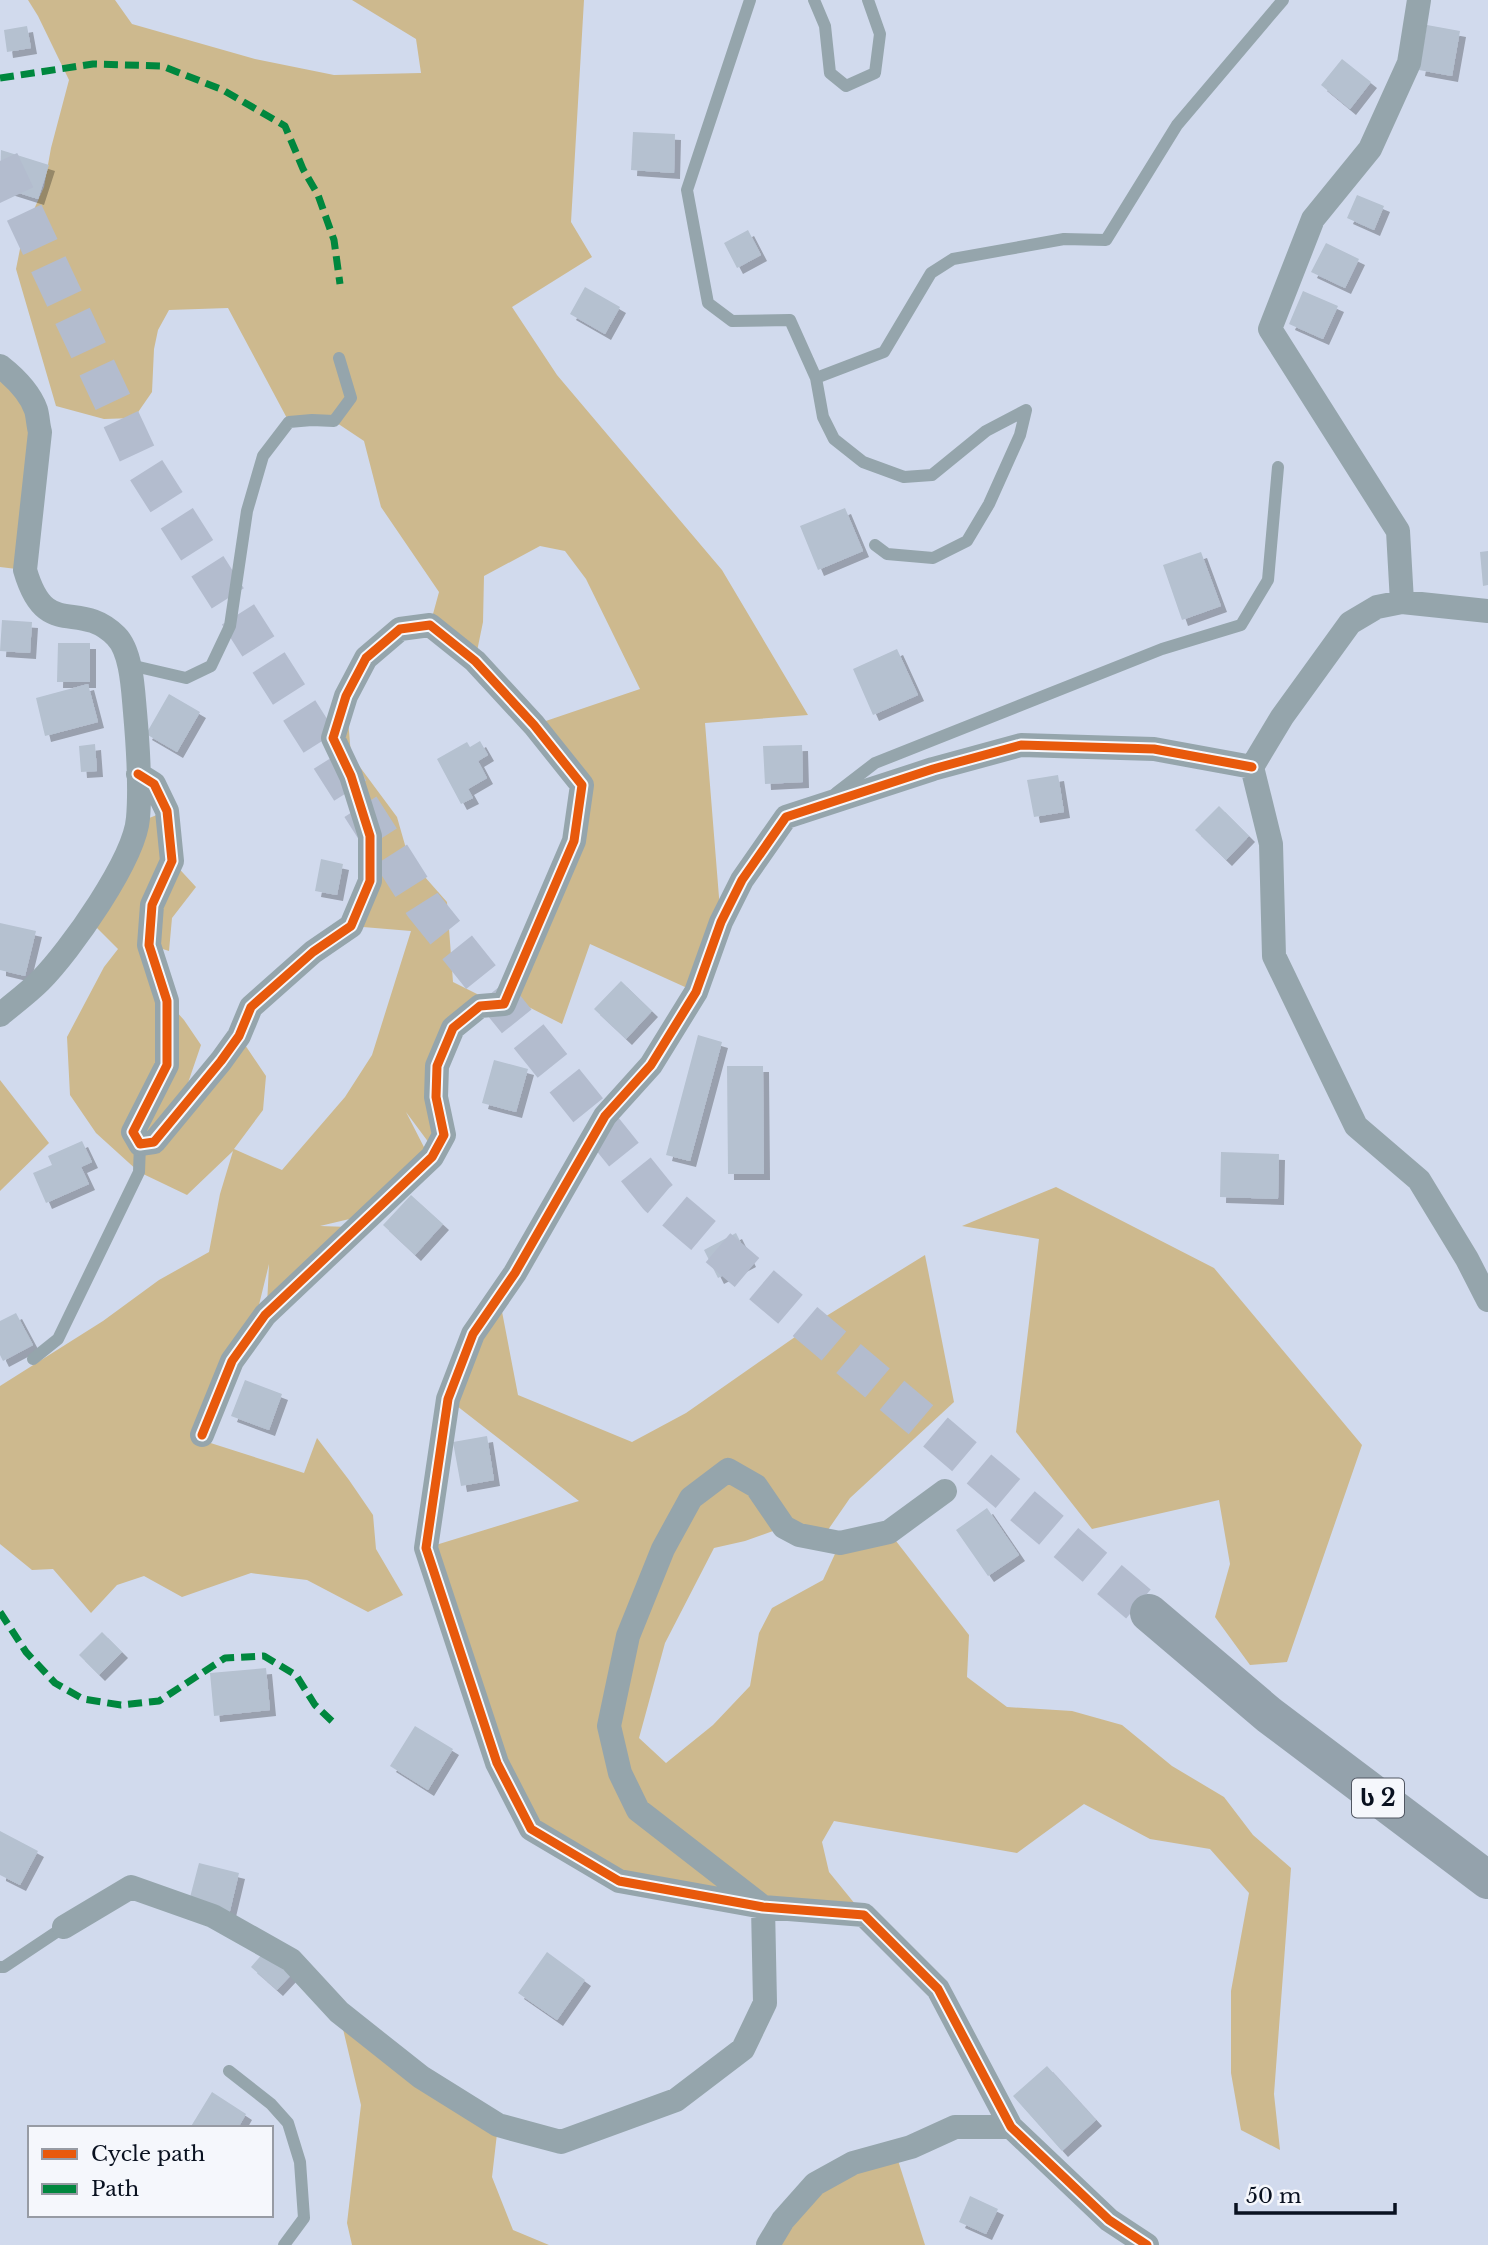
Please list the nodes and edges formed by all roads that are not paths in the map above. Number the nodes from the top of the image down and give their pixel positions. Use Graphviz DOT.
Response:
graph roads {
  1 [pos="750,0"];
  2 [pos="814,0"];
  3 [pos="868,0"];
  4 [pos="1283,0"];
  5 [pos="1419,0"];
  6 [pos="339,358"];
  7 [pos="0,366"];
  8 [pos="816,378"];
  9 [pos="1278,467"];
  10 [pos="875,545"];
  11 [pos="1402,602"];
  12 [pos="1488,611"];
  13 [pos="130,664"];
  14 [pos="1252,767"];
  15 [pos="138,774"];
  16 [pos="819,806"];
  17 [pos="0,1015"];
  18 [pos="140,1144"];
  19 [pos="1488,1300"];
  20 [pos="33,1360"];
  21 [pos="202,1435"];
  22 [pos="946,1491"];
  23 [pos="1149,1612"];
  24 [pos="1488,1880"];
  25 [pos="763,1907"];
  26 [pos="64,1927"];
  27 [pos="0,1967"];
  28 [pos="229,2071"];
  29 [pos="1011,2127"];
  30 [pos="284,2245"];
  31 [pos="768,2245"];
  32 [pos="1147,2245"];
  1 -- 8 [label="lane"];
  2 -- 3 [label="lane"];
  4 -- 8 [label="lane"];
  5 -- 11 [label="street"];
  6 -- 13 [label="lane"];
  7 -- 13 [label="street"];
  8 -- 10 [label="lane"];
  9 -- 16 [label="lane"];
  11 -- 12 [label="street"];
  11 -- 14 [label="street"];
  13 -- 15 [label="street"];
  14 -- 16 [label="street"];
  14 -- 19 [label="street"];
  15 -- 17 [label="street"];
  15 -- 18 [label="street"];
  16 -- 25 [label="street"];
  18 -- 20 [label="lane"];
  18 -- 21 [label="street"];
  22 -- 25 [label="street"];
  23 -- 24 [label="highway, ს 2"];
  25 -- 26 [label="street"];
  25 -- 29 [label="street"];
  26 -- 27 [label="lane"];
  28 -- 30 [label="lane"];
  29 -- 31 [label="street"];
  29 -- 32 [label="street"];
}
